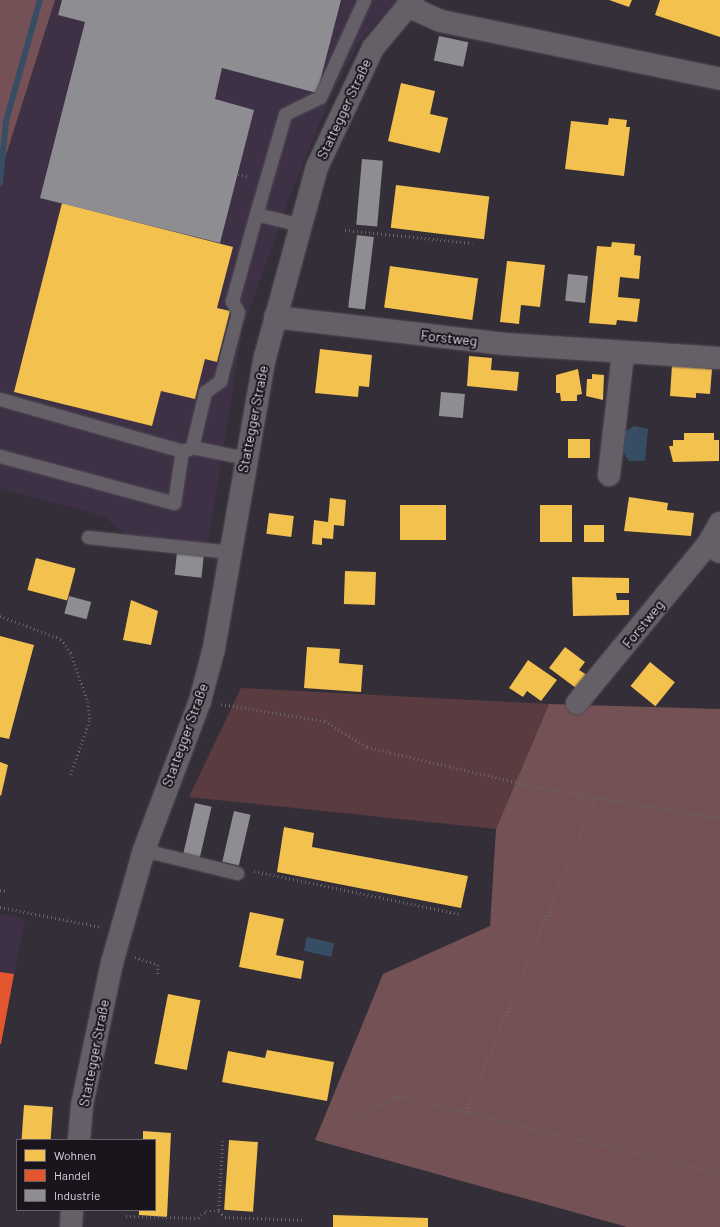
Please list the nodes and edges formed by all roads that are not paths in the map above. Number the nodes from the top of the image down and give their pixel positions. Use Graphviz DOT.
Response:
graph roads {
  1 [pos="364,0"];
  2 [pos="410,3"];
  3 [pos="720,79"];
  4 [pos="256,214"];
  5 [pos="301,225"];
  6 [pos="275,318"];
  7 [pos="623,354"];
  8 [pos="720,358"];
  9 [pos="0,399"];
  10 [pos="187,449"];
  11 [pos="0,456"];
  12 [pos="246,458"];
  13 [pos="609,475"];
  14 [pos="720,523"];
  15 [pos="88,537"];
  16 [pos="714,548"];
  17 [pos="231,552"];
  18 [pos="577,703"];
  19 [pos="144,850"];
  20 [pos="237,874"];
  21 [pos="79,1139"];
  22 [pos="72,1211"];
  23 [pos="71,1227"];
  1 -- 4 [label="lane"];
  2 -- 3 [label="main road, Stattegger Straße"];
  2 -- 5 [label="main road, Stattegger Straße"];
  4 -- 5 [label="lane"];
  4 -- 10 [label="lane"];
  5 -- 6 [label="main road, Stattegger Straße"];
  6 -- 7 [label="main road, Forstweg"];
  6 -- 12 [label="main road, Stattegger Straße"];
  7 -- 8 [label="main road, Forstweg"];
  7 -- 13 [label="main road"];
  9 -- 10 [label="lane"];
  10 -- 11 [label="lane"];
  10 -- 12 [label="lane"];
  12 -- 17 [label="main road, Stattegger Straße"];
  14 -- 16 [label="main road, Forstweg"];
  15 -- 17 [label="lane"];
  16 -- 18 [label="main road, Forstweg"];
  17 -- 19 [label="main road, Stattegger Straße"];
  19 -- 20 [label="lane"];
  19 -- 21 [label="main road, Stattegger Straße"];
  22 -- 23 [label="main road"];
}
